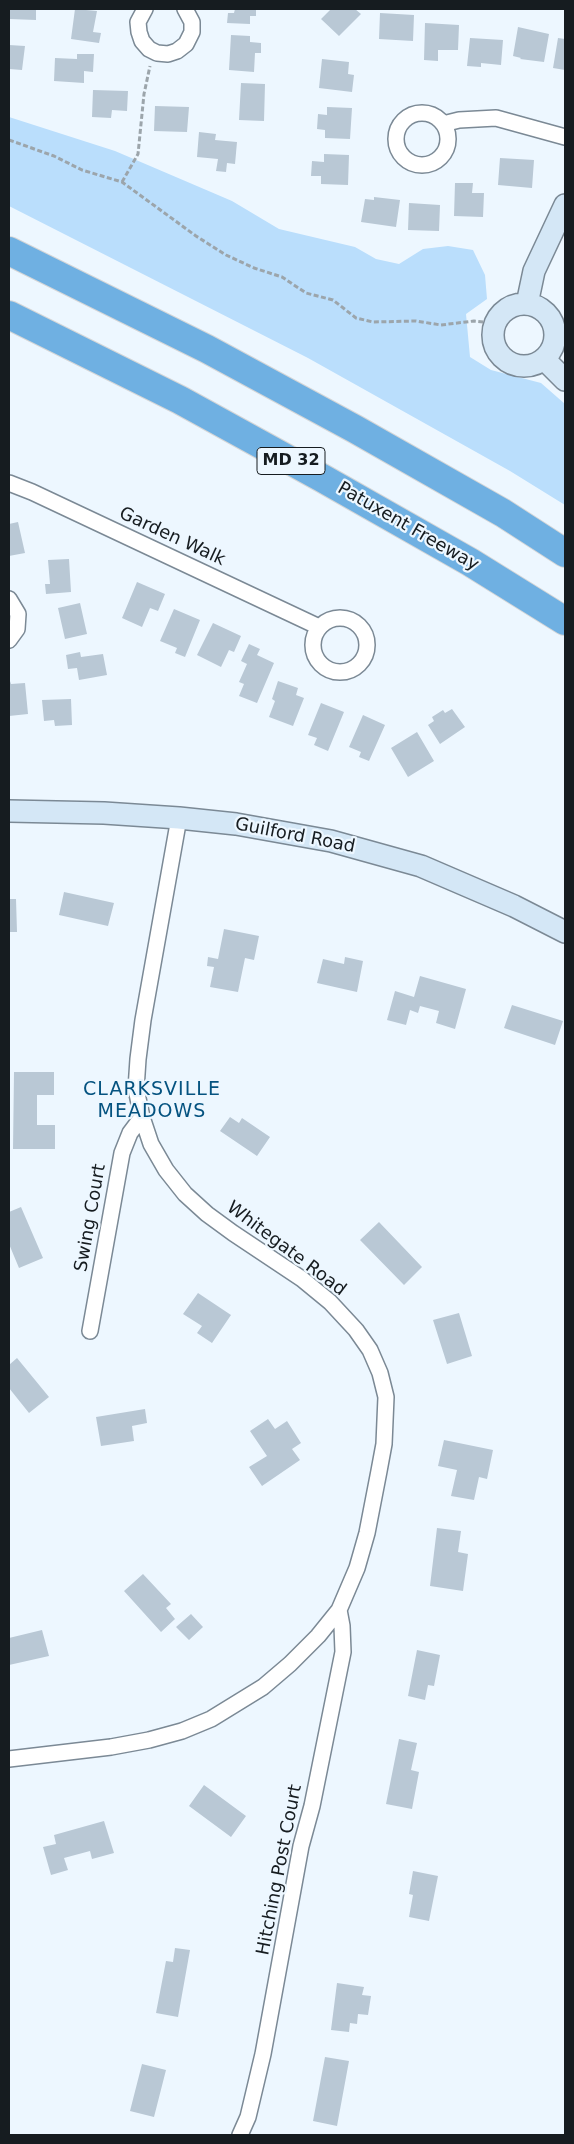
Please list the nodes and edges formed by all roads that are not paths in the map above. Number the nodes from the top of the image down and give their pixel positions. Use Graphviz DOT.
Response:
graph roads {
  1 [pos="145,9"];
  2 [pos="185,9"];
  3 [pos="443,124"];
  4 [pos="565,137"];
  5 [pos="565,205"];
  6 [pos="9,251"];
  7 [pos="527,304"];
  8 [pos="9,315"];
  9 [pos="544,359"];
  10 [pos="565,380"];
  11 [pos="9,483"];
  12 [pos="565,553"];
  13 [pos="9,599"];
  14 [pos="565,621"];
  15 [pos="319,627"];
  16 [pos="9,640"];
  17 [pos="9,811"];
  18 [pos="179,818"];
  19 [pos="565,932"];
  20 [pos="142,1117"];
  21 [pos="90,1331"];
  22 [pos="339,1610"];
  23 [pos="9,1759"];
  24 [pos="240,2135"];
  1 -- 2 [label="street"];
  3 -- 4 [label="street"];
  5 -- 7 [label="main road"];
  6 -- 12 [label="highway"];
  7 -- 9 [label="main road"];
  7 -- 9 [label="main road"];
  8 -- 14 [label="highway, Patuxent Freeway / MD 32"];
  9 -- 10 [label="main road"];
  11 -- 15 [label="street, Garden Walk"];
  13 -- 16 [label="street"];
  17 -- 18 [label="main road, Guilford Road"];
  18 -- 19 [label="main road, Guilford Road"];
  18 -- 20 [label="street, Whitegate Road"];
  20 -- 21 [label="street, Swing Court"];
  20 -- 22 [label="street, Whitegate Road"];
  22 -- 23 [label="street, Whitegate Road"];
  22 -- 24 [label="street, Hitching Post Court"];
}
